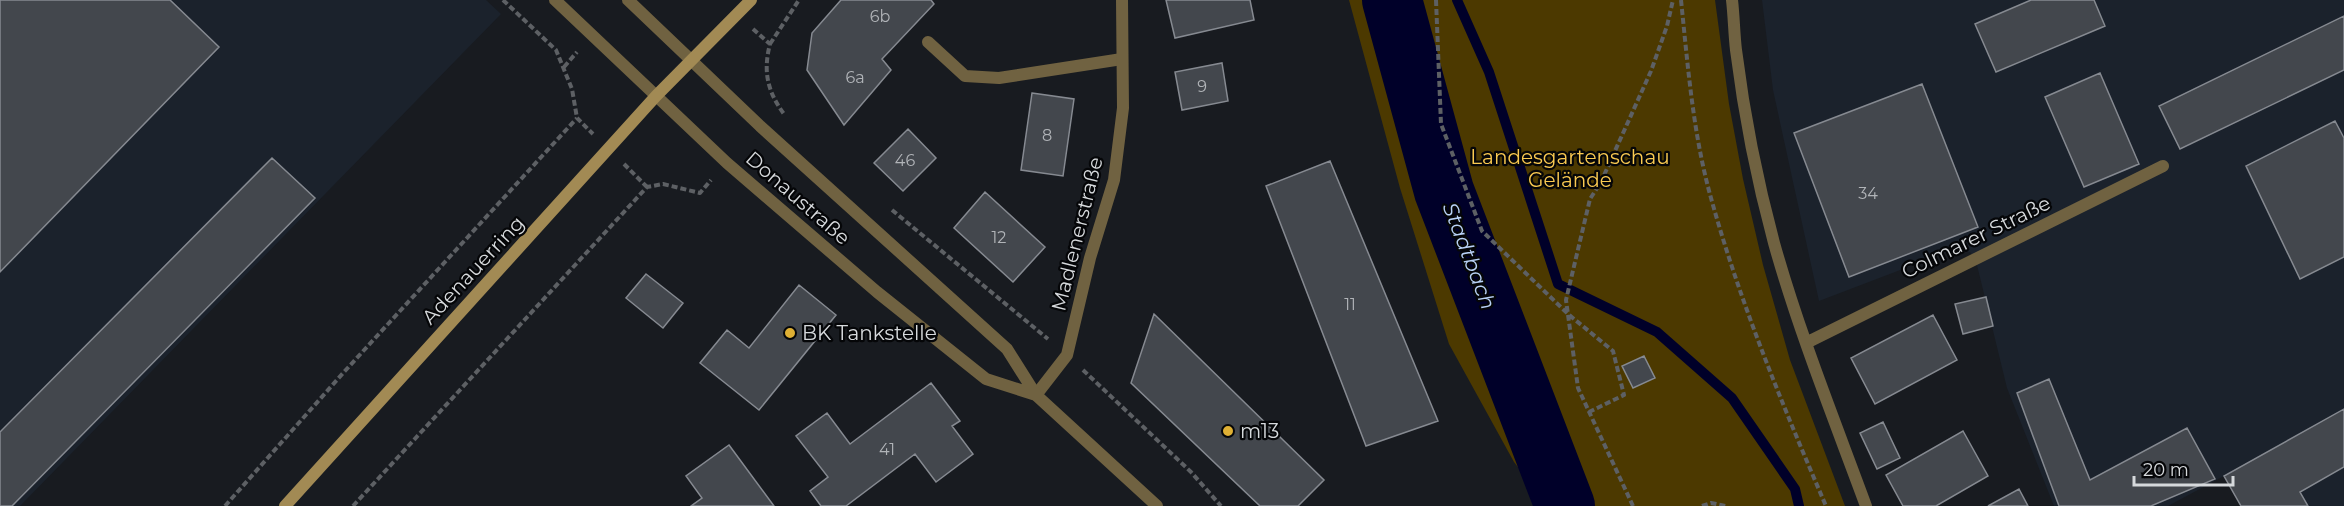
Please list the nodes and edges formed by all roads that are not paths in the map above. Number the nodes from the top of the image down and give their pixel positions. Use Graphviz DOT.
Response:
graph roads {
  1 [pos="555,0"];
  2 [pos="628,0"];
  3 [pos="751,0"];
  4 [pos="1122,0"];
  5 [pos="1732,0"];
  6 [pos="928,42"];
  7 [pos="1122,59"];
  8 [pos="692,61"];
  9 [pos="656,96"];
  10 [pos="2163,166"];
  11 [pos="1806,343"];
  12 [pos="1036,395"];
  13 [pos="285,506"];
  14 [pos="1157,506"];
  15 [pos="1866,506"];
  1 -- 9 [label="street, Donaustraße"];
  2 -- 8 [label="street, Donaustraße"];
  3 -- 8 [label="main road, Adenauerring"];
  4 -- 7 [label="street, Madlenerstraße"];
  5 -- 11 [label="street"];
  6 -- 7 [label="street"];
  7 -- 12 [label="street, Madlenerstraße"];
  8 -- 9 [label="main road, Adenauerring"];
  8 -- 12 [label="street, Donaustraße"];
  9 -- 12 [label="street, Donaustraße"];
  9 -- 13 [label="main road, Adenauerring"];
  10 -- 11 [label="street, Colmarer Straße"];
  11 -- 15 [label="street"];
  12 -- 14 [label="street, Donaustraße"];
}
